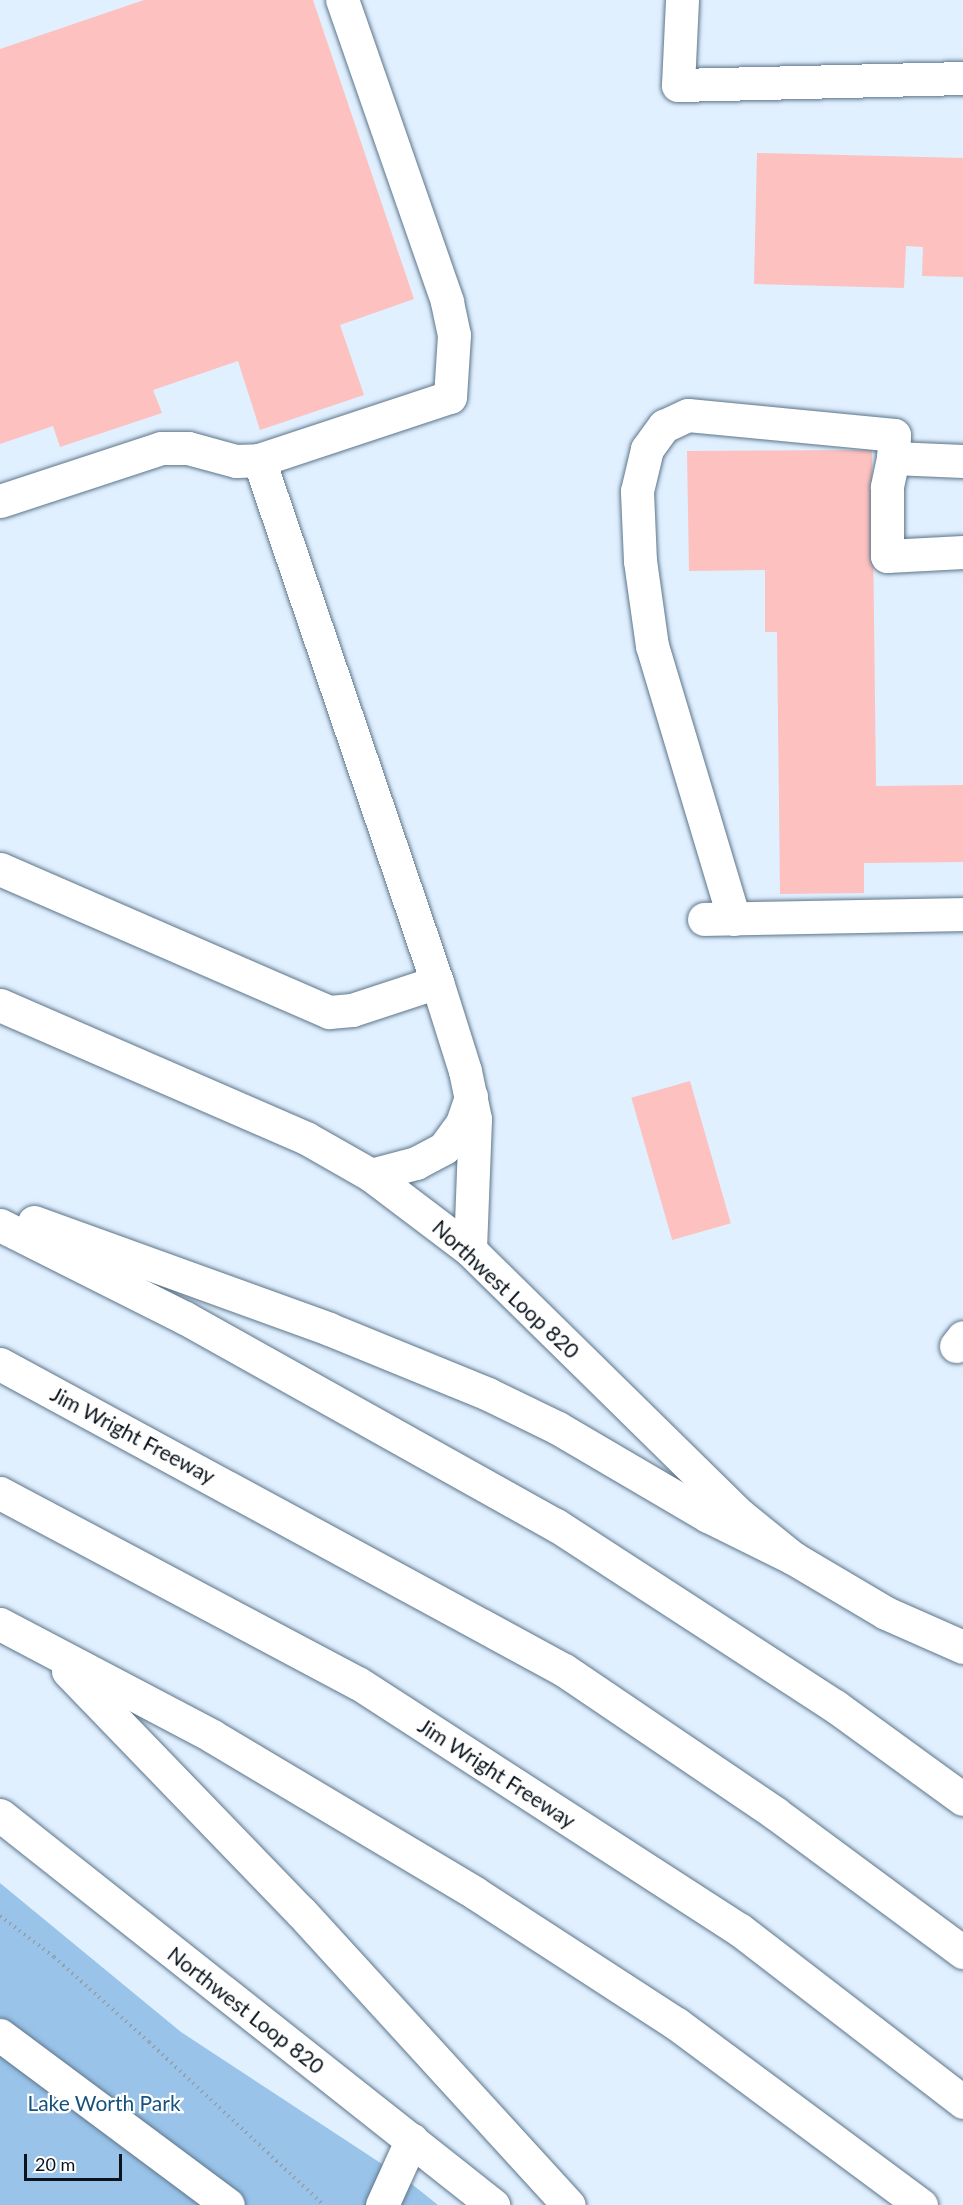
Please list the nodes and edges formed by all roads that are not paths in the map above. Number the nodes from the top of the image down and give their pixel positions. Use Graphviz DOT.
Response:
graph roads {
  1 [pos="342,0"];
  2 [pos="682,0"];
  3 [pos="963,78"];
  4 [pos="893,458"];
  5 [pos="259,460"];
  6 [pos="963,461"];
  7 [pos="0,501"];
  8 [pos="963,552"];
  9 [pos="0,869"];
  10 [pos="963,914"];
  11 [pos="437,982"];
  12 [pos="0,1005"];
  13 [pos="471,1097"];
  14 [pos="371,1174"];
  15 [pos="0,1209"];
  16 [pos="0,1225"];
  17 [pos="470,1250"];
  18 [pos="0,1364"];
  19 [pos="0,1493"];
  20 [pos="793,1558"];
  21 [pos="0,1624"];
  22 [pos="963,1647"];
  23 [pos="48,1650"];
  24 [pos="963,1799"];
  25 [pos="0,1815"];
  26 [pos="963,1952"];
  27 [pos="0,2035"];
  28 [pos="963,2102"];
  29 [pos="412,2139"];
  30 [pos="228,2205"];
  31 [pos="382,2205"];
  32 [pos="493,2205"];
  33 [pos="569,2205"];
  34 [pos="921,2205"];
  1 -- 5 [label="main road"];
  2 -- 3 [label="main road"];
  4 -- 6 [label="main road"];
  4 -- 8 [label="main road"];
  4 -- 10 [label="main road"];
  5 -- 7 [label="main road"];
  5 -- 11 [label="main road"];
  9 -- 11 [label="main road"];
  11 -- 13 [label="main road"];
  12 -- 14 [label="main road, Northwest Loop 820"];
  13 -- 14 [label="main road"];
  13 -- 17 [label="main road"];
  14 -- 17 [label="main road, Northwest Loop 820"];
  15 -- 20 [label="main road"];
  16 -- 24 [label="main road"];
  17 -- 20 [label="main road, Northwest Loop 820"];
  18 -- 26 [label="main road, Jim Wright Freeway"];
  19 -- 28 [label="main road, Jim Wright Freeway"];
  20 -- 22 [label="main road, Northwest Loop 820"];
  21 -- 23 [label="main road"];
  23 -- 33 [label="main road"];
  23 -- 34 [label="main road"];
  25 -- 29 [label="main road, Northwest Loop 820"];
  27 -- 30 [label="main road"];
  29 -- 31 [label="main road"];
  29 -- 32 [label="main road, Northwest Loop 820"];
}
